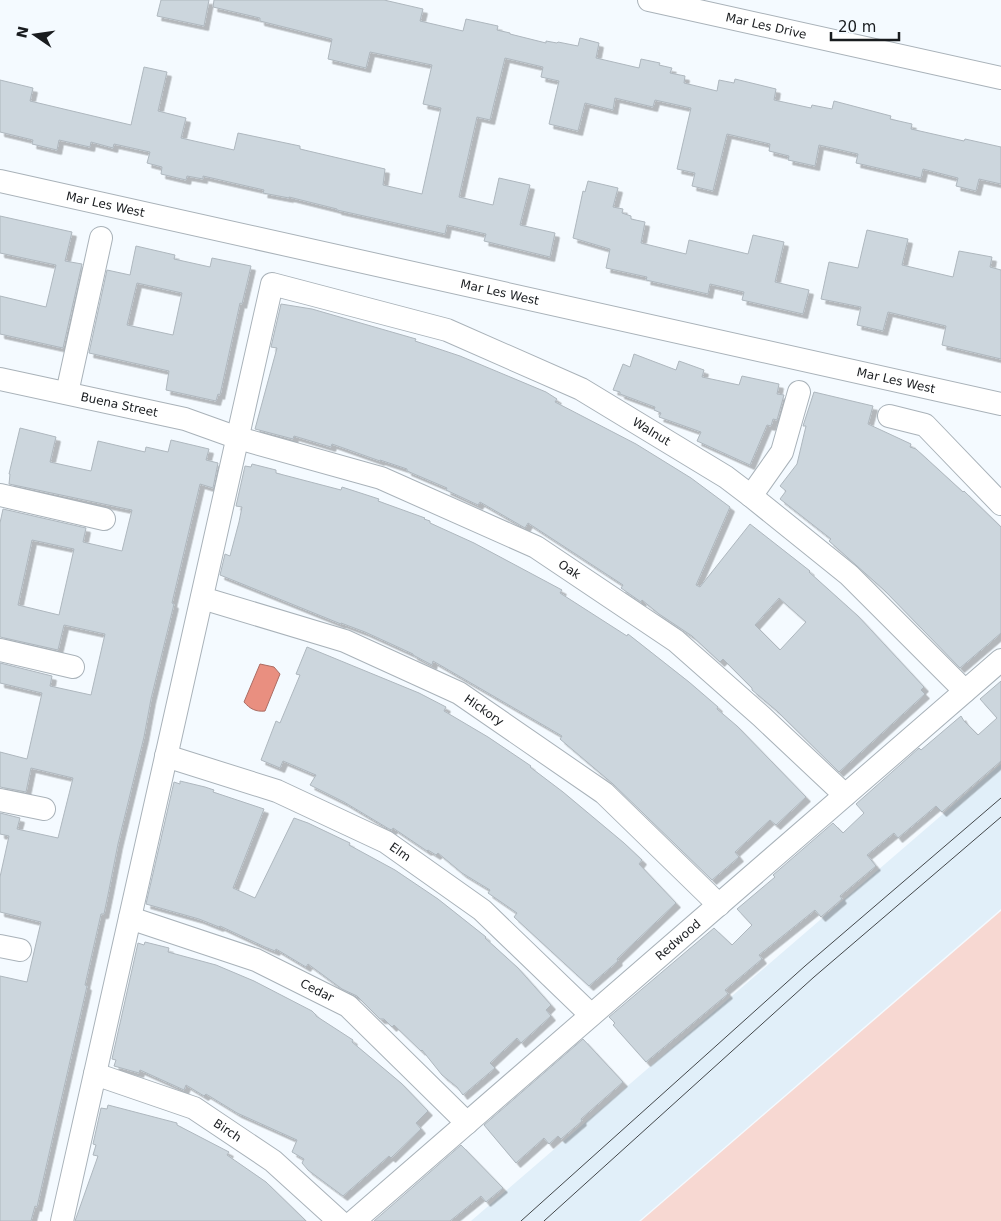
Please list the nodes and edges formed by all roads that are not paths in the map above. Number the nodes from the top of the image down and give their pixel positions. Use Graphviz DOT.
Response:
graph roads {
  1 [pos="649,0"];
  2 [pos="1001,78"];
  3 [pos="0,181"];
  4 [pos="101,238"];
  5 [pos="0,379"];
  6 [pos="799,392"];
  7 [pos="67,393"];
  8 [pos="1001,404"];
  9 [pos="889,416"];
  10 [pos="238,438"];
  11 [pos="0,494"];
  12 [pos="750,496"];
  13 [pos="1001,504"];
  14 [pos="104,518"];
  15 [pos="202,598"];
  16 [pos="0,650"];
  17 [pos="1001,660"];
  18 [pos="73,667"];
  19 [pos="965,691"];
  20 [pos="166,756"];
  21 [pos="845,795"];
  22 [pos="0,800"];
  23 [pos="44,809"];
  24 [pos="719,905"];
  25 [pos="130,918"];
  26 [pos="591,1016"];
  27 [pos="95,1074"];
  28 [pos="467,1123"];
  29 [pos="62,1221"];
  30 [pos="339,1221"];
  31 [pos="354,1221"];
  1 -- 2 [label="street, Mar Les Drive"];
  3 -- 8 [label="street, Mar Les West"];
  4 -- 7 [label="street"];
  5 -- 7 [label="street, Buena Street"];
  6 -- 12 [label="street"];
  7 -- 10 [label="street, Buena Street"];
  9 -- 13 [label="street"];
  10 -- 12 [label="street, Walnut"];
  10 -- 15 [label="street"];
  10 -- 21 [label="street, Oak"];
  11 -- 14 [label="street"];
  12 -- 19 [label="street, Walnut"];
  15 -- 20 [label="street"];
  15 -- 24 [label="street, Hickory"];
  16 -- 18 [label="street"];
  17 -- 19 [label="street, Redwood"];
  19 -- 21 [label="street, Redwood"];
  20 -- 25 [label="street"];
  20 -- 26 [label="street, Elm"];
  21 -- 24 [label="street, Redwood"];
  22 -- 23 [label="street"];
  24 -- 26 [label="street, Redwood"];
  25 -- 27 [label="street"];
  25 -- 28 [label="street, Cedar"];
  26 -- 28 [label="street, Redwood"];
  27 -- 29 [label="street"];
  27 -- 30 [label="street, Birch"];
  28 -- 31 [label="street, Redwood"];
}
